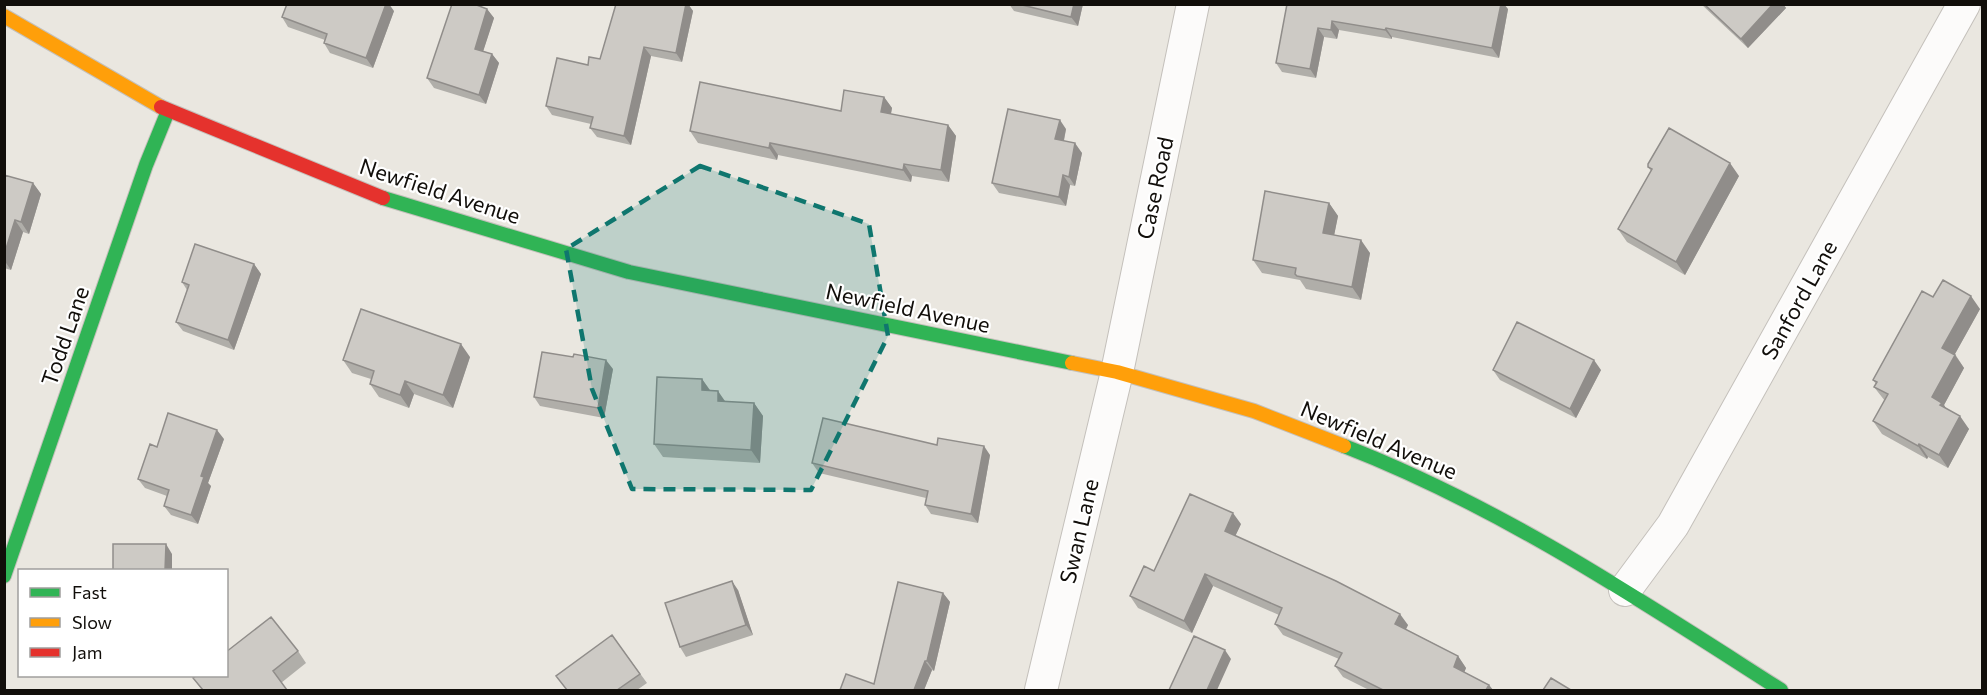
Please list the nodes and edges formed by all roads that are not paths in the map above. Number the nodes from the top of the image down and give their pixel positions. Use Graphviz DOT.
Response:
graph roads {
  1 [pos="1193,4"];
  2 [pos="1964,4"];
  3 [pos="4,16"];
  4 [pos="168,111"];
  5 [pos="1118,372"];
  6 [pos="4,576"];
  7 [pos="1625,590"];
  8 [pos="1041,690"];
  9 [pos="1781,690"];
  1 -- 5 [label="street, Case Road"];
  2 -- 7 [label="street, Sanford Lane"];
  3 -- 4 [label="main road, Newfield Avenue"];
  4 -- 5 [label="main road, Newfield Avenue"];
  4 -- 6 [label="main road, Todd Lane"];
  5 -- 7 [label="main road, Newfield Avenue"];
  5 -- 8 [label="street, Swan Lane"];
  7 -- 9 [label="main road, Newfield Avenue"];
}
